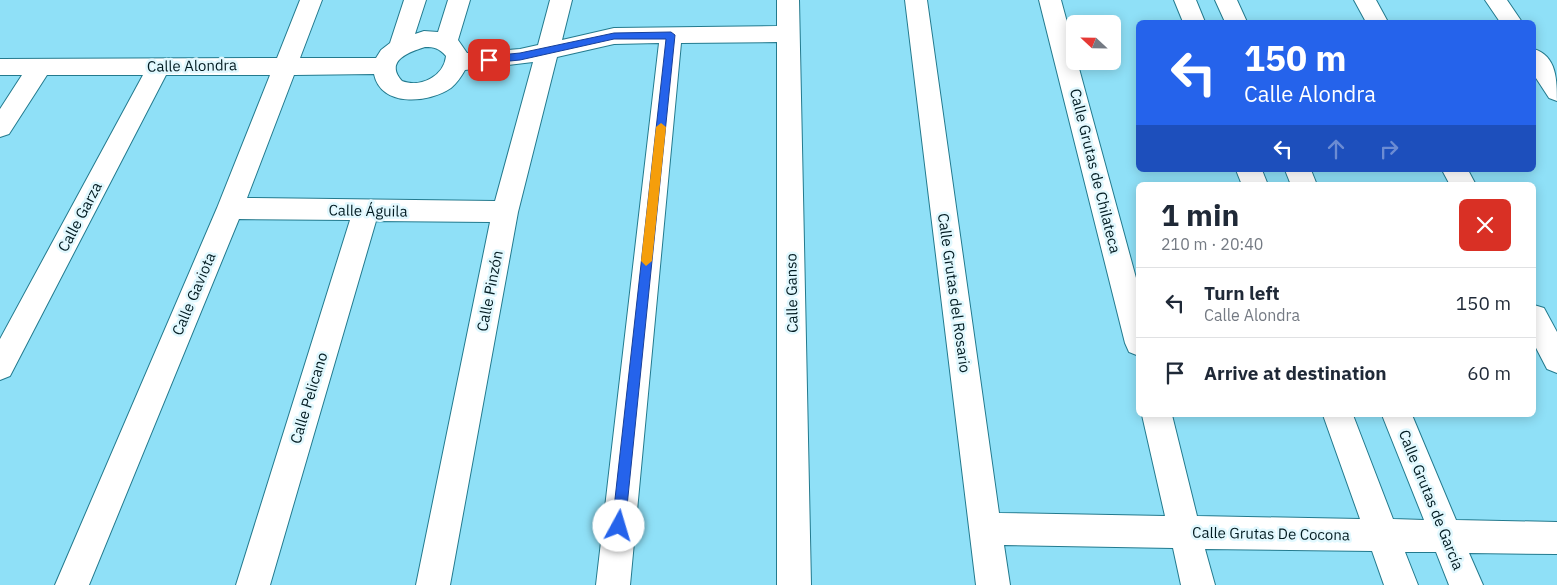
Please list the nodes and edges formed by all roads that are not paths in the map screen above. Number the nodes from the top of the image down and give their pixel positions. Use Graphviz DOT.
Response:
graph roads {
  1 [pos="311,0"];
  2 [pos="415,0"];
  3 [pos="459,0"];
  4 [pos="561,0"];
  5 [pos="788,0"];
  6 [pos="916,0"];
  7 [pos="1050,0"];
  8 [pos="1185,0"];
  9 [pos="1226,0"];
  10 [pos="1365,0"];
  11 [pos="1496,0"];
  12 [pos="1193,20"];
  13 [pos="1235,20"];
  14 [pos="1376,20"];
  15 [pos="1510,20"];
  16 [pos="789,34"];
  17 [pos="671,35"];
  18 [pos="446,42"];
  19 [pos="400,46"];
  20 [pos="546,50"];
  21 [pos="1536,60"];
  22 [pos="457,62"];
  23 [pos="287,65"];
  24 [pos="40,66"];
  25 [pos="159,66"];
  26 [pos="384,66"];
  27 [pos="0,67"];
  28 [pos="1557,92"];
  29 [pos="0,128"];
  30 [pos="230,208"];
  31 [pos="366,211"];
  32 [pos="505,212"];
  33 [pos="1536,321"];
  34 [pos="1136,331"];
  35 [pos="1557,360"];
  36 [pos="0,368"];
  37 [pos="1157,417"];
  38 [pos="1339,417"];
  39 [pos="1398,417"];
  40 [pos="986,529"];
  41 [pos="1186,532"];
  42 [pos="1382,536"];
  43 [pos="1446,537"];
  44 [pos="1557,538"];
  45 [pos="72,585"];
  46 [pos="252,585"];
  47 [pos="433,585"];
  48 [pos="612,585"];
  49 [pos="794,585"];
  50 [pos="993,585"];
  51 [pos="1198,585"];
  52 [pos="1401,585"];
  53 [pos="1466,585"];
  1 -- 23 [label="street, Calle Gaviota"];
  2 -- 19 [label="street"];
  3 -- 18 [label="street"];
  4 -- 20 [label="street, Calle Pinzón"];
  5 -- 16 [label="street, Calle Ganso"];
  6 -- 40 [label="street, Calle Grutas del Rosario"];
  7 -- 34 [label="street, Calle Grutas de Chilateca"];
  8 -- 12 [label="street"];
  9 -- 13 [label="street"];
  10 -- 14 [label="street"];
  11 -- 15 [label="street"];
  16 -- 17 [label="street"];
  16 -- 49 [label="street, Calle Ganso"];
  17 -- 20 [label="street"];
  17 -- 48 [label="street"];
  18 -- 19 [label="street"];
  18 -- 22 [label="street"];
  19 -- 26 [label="street"];
  20 -- 22 [label="street"];
  20 -- 32 [label="street, Calle Pinzón"];
  21 -- 28 [label="street"];
  22 -- 26 [label="street"];
  23 -- 25 [label="street, Calle Alondra"];
  23 -- 26 [label="street, Calle Alondra"];
  23 -- 30 [label="street, Calle Gaviota"];
  24 -- 25 [label="street, Calle Alondra"];
  24 -- 27 [label="street, Calle Alondra"];
  24 -- 29 [label="street"];
  25 -- 36 [label="street, Calle Garza"];
  30 -- 31 [label="street, Calle Águila"];
  30 -- 45 [label="street, Calle Gaviota"];
  31 -- 32 [label="street, Calle Águila"];
  31 -- 46 [label="street, Calle Pelicano"];
  32 -- 47 [label="street, Calle Pinzón"];
  33 -- 35 [label="street"];
  37 -- 41 [label="street"];
  38 -- 42 [label="street"];
  39 -- 43 [label="street, Calle Grutas de García"];
  40 -- 41 [label="street, Calle Grutas De Cocona"];
  40 -- 50 [label="street, Calle Grutas del Rosario"];
  41 -- 42 [label="street, Calle Grutas De Cocona"];
  41 -- 51 [label="street"];
  42 -- 43 [label="street, Calle Grutas De Cocona"];
  42 -- 52 [label="street"];
  43 -- 44 [label="street, Calle Grutas De Cocona"];
  43 -- 53 [label="street, Calle Grutas de García"];
}
